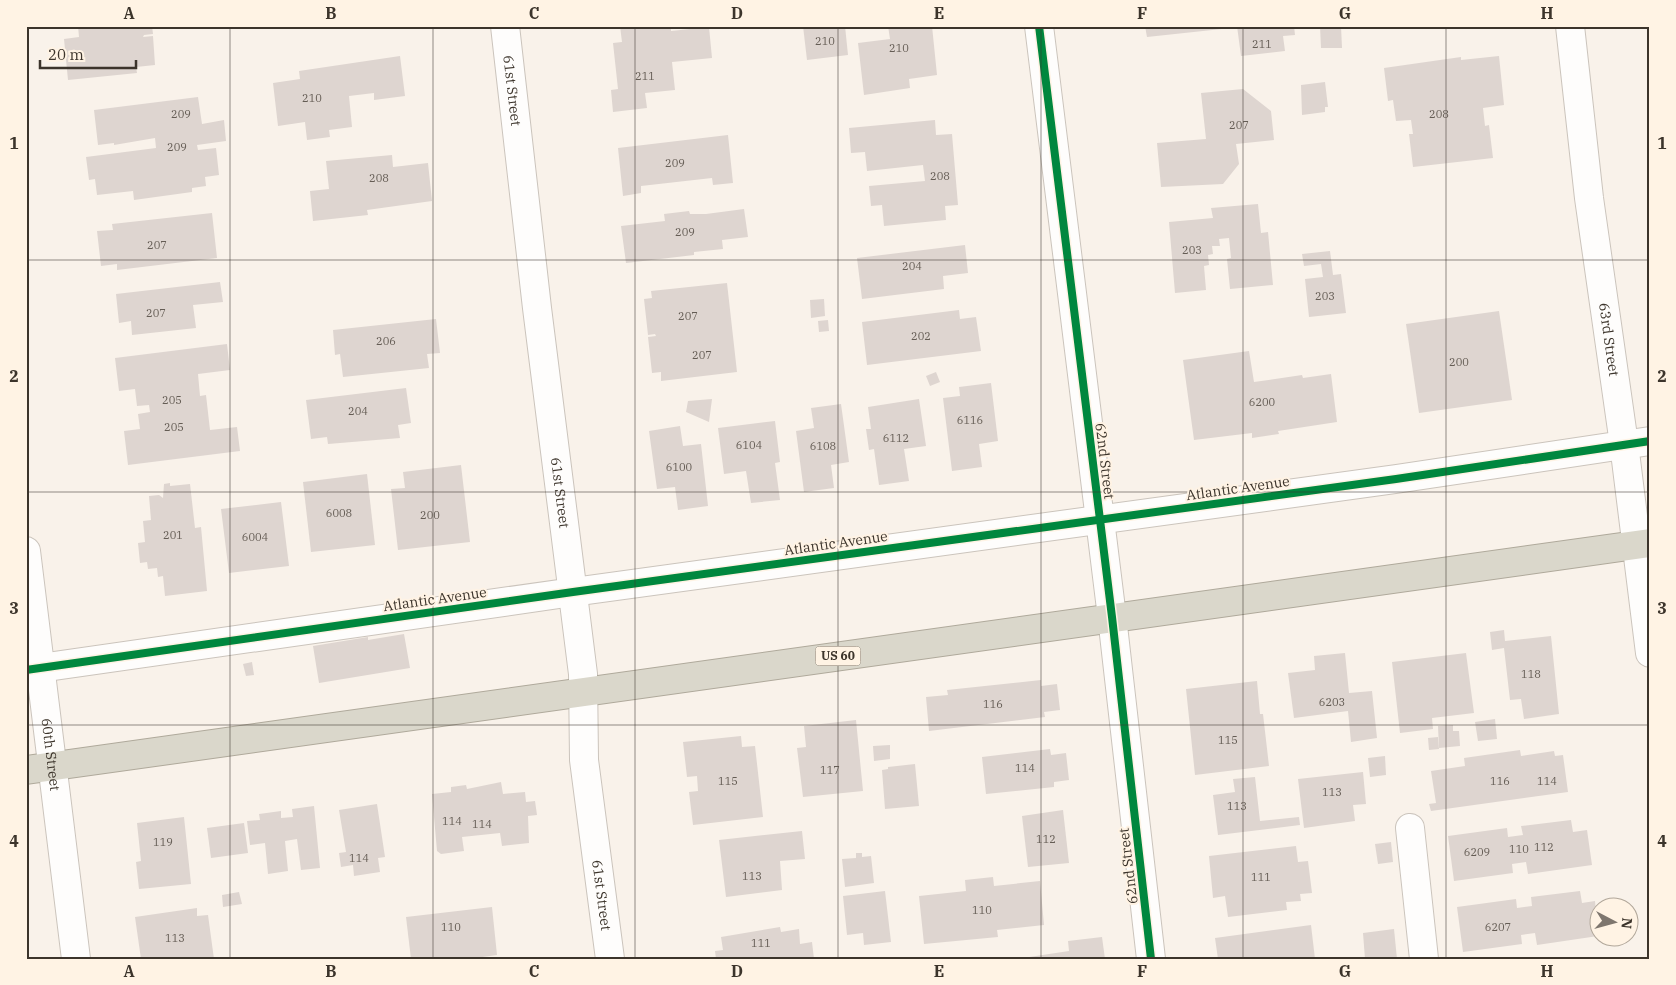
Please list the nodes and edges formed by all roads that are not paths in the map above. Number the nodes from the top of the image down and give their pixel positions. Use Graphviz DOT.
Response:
graph roads {
  1 [pos="505,26"];
  2 [pos="1039,26"];
  3 [pos="1570,26"];
  4 [pos="1637,442"];
  5 [pos="1100,519"];
  6 [pos="1643,544"];
  7 [pos="26,551"];
  8 [pos="573,592"];
  9 [pos="1112,617"];
  10 [pos="1650,653"];
  11 [pos="33,669"];
  12 [pos="584,693"];
  13 [pos="39,769"];
  14 [pos="1410,828"];
  15 [pos="76,959"];
  16 [pos="610,959"];
  17 [pos="1151,959"];
  18 [pos="1424,959"];
  1 -- 8 [label="street, 61st Street"];
  2 -- 5 [label="street, 62nd Street"];
  3 -- 4 [label="street, 63rd Street"];
  4 -- 5 [label="street, Atlantic Avenue"];
  4 -- 6 [label="street, 63rd Street"];
  5 -- 8 [label="street, Atlantic Avenue"];
  5 -- 9 [label="street, 62nd Street"];
  6 -- 9 [label="highway, US 60"];
  6 -- 10 [label="street, 63rd Street"];
  7 -- 11 [label="street, 60th Street"];
  8 -- 11 [label="street, Atlantic Avenue"];
  8 -- 12 [label="street, 61st Street"];
  9 -- 12 [label="highway, US 60"];
  9 -- 17 [label="street, 62nd Street"];
  11 -- 13 [label="street, 60th Street"];
  12 -- 13 [label="highway, US 60"];
  12 -- 16 [label="street, 61st Street"];
  13 -- 15 [label="street, 60th Street"];
  14 -- 18 [label="street"];
}
